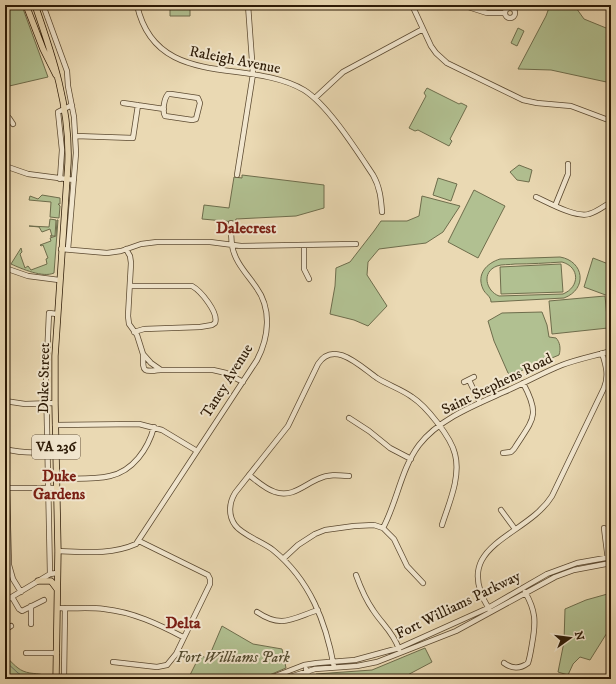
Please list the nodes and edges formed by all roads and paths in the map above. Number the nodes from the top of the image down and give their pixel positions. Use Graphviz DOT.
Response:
graph roads {
  1 [pos="26,5"];
  2 [pos="35,5"];
  3 [pos="43,5"];
  4 [pos="137,5"];
  5 [pos="248,5"];
  6 [pos="412,5"];
  7 [pos="462,5"];
  8 [pos="504,13"];
  9 [pos="423,29"];
  10 [pos="253,74"];
  11 [pos="58,78"];
  12 [pos="315,98"];
  13 [pos="124,103"];
  14 [pos="138,105"];
  15 [pos="72,106"];
  16 [pos="65,108"];
  17 [pos="164,108"];
  18 [pos="5,117"];
  19 [pos="611,121"];
  20 [pos="13,124"];
  21 [pos="76,136"];
  22 [pos="568,164"];
  23 [pos="6,166"];
  24 [pos="5,172"];
  25 [pos="237,175"];
  26 [pos="60,179"];
  27 [pos="67,179"];
  28 [pos="74,180"];
  29 [pos="536,197"];
  30 [pos="611,202"];
  31 [pos="555,206"];
  32 [pos="382,212"];
  33 [pos="231,223"];
  34 [pos="356,244"];
  35 [pos="232,245"];
  36 [pos="304,245"];
  37 [pos="62,249"];
  38 [pos="68,249"];
  39 [pos="126,249"];
  40 [pos="5,268"];
  41 [pos="309,279"];
  42 [pos="59,280"];
  43 [pos="131,286"];
  44 [pos="57,314"];
  45 [pos="134,332"];
  46 [pos="611,350"];
  47 [pos="602,353"];
  48 [pos="143,354"];
  49 [pos="161,370"];
  50 [pos="474,377"];
  51 [pos="469,380"];
  52 [pos="242,382"];
  53 [pos="464,382"];
  54 [pos="523,383"];
  55 [pos="5,401"];
  56 [pos="46,403"];
  57 [pos="54,403"];
  58 [pos="480,403"];
  59 [pos="349,418"];
  60 [pos="55,425"];
  61 [pos="154,427"];
  62 [pos="439,427"];
  63 [pos="5,449"];
  64 [pos="48,452"];
  65 [pos="198,452"];
  66 [pos="504,454"];
  67 [pos="411,459"];
  68 [pos="249,475"];
  69 [pos="349,476"];
  70 [pos="57,479"];
  71 [pos="6,488"];
  72 [pos="49,488"];
  73 [pos="57,488"];
  74 [pos="501,510"];
  75 [pos="442,525"];
  76 [pos="383,528"];
  77 [pos="604,528"];
  78 [pos="515,529"];
  79 [pos="139,541"];
  80 [pos="58,551"];
  81 [pos="609,557"];
  82 [pos="283,559"];
  83 [pos="610,563"];
  84 [pos="58,573"];
  85 [pos="50,574"];
  86 [pos="356,575"];
  87 [pos="38,581"];
  88 [pos="423,583"];
  89 [pos="523,588"];
  90 [pos="58,590"];
  91 [pos="21,592"];
  92 [pos="526,594"];
  93 [pos="12,597"];
  94 [pos="44,600"];
  95 [pos="5,601"];
  96 [pos="31,606"];
  97 [pos="58,608"];
  98 [pos="65,608"];
  99 [pos="488,608"];
  100 [pos="318,610"];
  101 [pos="257,612"];
  102 [pos="491,613"];
  103 [pos="31,624"];
  104 [pos="11,626"];
  105 [pos="5,630"];
  106 [pos="183,637"];
  107 [pos="400,650"];
  108 [pos="26,653"];
  109 [pos="57,653"];
  110 [pos="333,661"];
  111 [pos="113,662"];
  112 [pos="504,663"];
  113 [pos="304,666"];
  114 [pos="334,667"];
  115 [pos="306,672"];
  116 [pos="293,676"];
  117 [pos="56,679"];
  118 [pos="64,679"];
  119 [pos="268,679"];
  120 [pos="284,679"];
  121 [pos="304,679"];
  122 [pos="309,679"];
  1 -- 11 [label="main road, Duke Street / VA 236"];
  2 -- 11 [label="main road, Duke Street / VA 236"];
  3 -- 15 [label="street"];
  4 -- 10 [label="street, Raleigh Avenue"];
  5 -- 10 [label="street"];
  6 -- 9 [label="street"];
  7 -- 8 [label="street"];
  9 -- 12 [label="street"];
  9 -- 19 [label="street"];
  10 -- 12 [label="street, Raleigh Avenue"];
  10 -- 25 [label="street"];
  11 -- 16 [label="main road, Duke Street / VA 236"];
  12 -- 32 [label="street, Raleigh Avenue"];
  13 -- 14 [label="street"];
  14 -- 17 [label="street"];
  14 -- 21 [label="street"];
  15 -- 16 [label="street"];
  15 -- 21 [label="street"];
  16 -- 26 [label="street"];
  16 -- 27 [label="main road, Duke Street / VA 236"];
  17 -- 17 [label="street"];
  18 -- 20 [label="street"];
  21 -- 28 [label="street"];
  22 -- 31 [label="street"];
  23 -- 24 [label="street"];
  23 -- 26 [label="street"];
  26 -- 27 [label="street"];
  27 -- 28 [label="street"];
  27 -- 37 [label="main road, Duke Street / VA 236"];
  28 -- 38 [label="street"];
  29 -- 31 [label="street"];
  30 -- 31 [label="street"];
  33 -- 35 [label="street, Taney Avenue"];
  34 -- 36 [label="street"];
  35 -- 36 [label="street"];
  35 -- 39 [label="street"];
  35 -- 52 [label="street, Taney Avenue"];
  36 -- 41 [label="street"];
  37 -- 38 [label="street"];
  37 -- 42 [label="main road, Duke Street / VA 236"];
  38 -- 39 [label="street"];
  39 -- 43 [label="street"];
  40 -- 42 [label="street"];
  42 -- 44 [label="main road, Duke Street / VA 236"];
  43 -- 45 [label="street"];
  43 -- 45 [label="street"];
  44 -- 56 [label="street"];
  44 -- 57 [label="main road, Duke Street / VA 236"];
  45 -- 48 [label="street"];
  46 -- 47 [label="street, Saint Stephens Road"];
  47 -- 54 [label="street, Saint Stephens Road"];
  47 -- 78 [label="street"];
  48 -- 49 [label="street"];
  48 -- 49 [label="street"];
  49 -- 52 [label="street"];
  50 -- 51 [label="street"];
  51 -- 53 [label="street"];
  51 -- 58 [label="street"];
  52 -- 65 [label="street, Taney Avenue"];
  54 -- 58 [label="street, Saint Stephens Road"];
  54 -- 66 [label="street"];
  55 -- 56 [label="street"];
  56 -- 57 [label="street"];
  56 -- 64 [label="street"];
  57 -- 60 [label="main road, Duke Street / VA 236"];
  58 -- 62 [label="street, Saint Stephens Road"];
  59 -- 67 [label="street"];
  60 -- 61 [label="street"];
  60 -- 70 [label="main road, Duke Street / VA 236"];
  61 -- 65 [label="street"];
  61 -- 70 [label="street"];
  62 -- 67 [label="street, Saint Stephens Road"];
  62 -- 68 [label="street"];
  62 -- 75 [label="street"];
  63 -- 64 [label="street"];
  64 -- 72 [label="street"];
  65 -- 79 [label="street, Taney Avenue"];
  67 -- 76 [label="street, Saint Stephens Road"];
  68 -- 69 [label="street"];
  68 -- 82 [label="street"];
  70 -- 73 [label="main road, Duke Street / VA 236"];
  71 -- 72 [label="street"];
  71 -- 91 [label="street"];
  72 -- 73 [label="street"];
  72 -- 85 [label="street"];
  73 -- 80 [label="main road, Duke Street / VA 236"];
  74 -- 78 [label="street"];
  76 -- 82 [label="street"];
  76 -- 88 [label="street"];
  77 -- 81 [label="street"];
  78 -- 99 [label="street"];
  79 -- 80 [label="street"];
  79 -- 106 [label="street"];
  80 -- 84 [label="main road, Duke Street / VA 236"];
  81 -- 83 [label="street"];
  81 -- 89 [label="street, Fort Williams Parkway"];
  82 -- 100 [label="street"];
  83 -- 92 [label="street, Fort Williams Parkway"];
  84 -- 85 [label="street"];
  84 -- 90 [label="main road, Duke Street / VA 236"];
  85 -- 87 [label="street"];
  86 -- 107 [label="street"];
  87 -- 90 [label="main road"];
  87 -- 91 [label="street"];
  89 -- 92 [label="street"];
  89 -- 99 [label="street, Fort Williams Parkway"];
  90 -- 97 [label="main road, Duke Street / VA 236"];
  91 -- 93 [label="street"];
  92 -- 102 [label="street, Fort Williams Parkway"];
  92 -- 112 [label="street"];
  93 -- 95 [label="street"];
  93 -- 96 [label="street"];
  94 -- 96 [label="street"];
  96 -- 103 [label="street"];
  97 -- 98 [label="street"];
  97 -- 109 [label="main road, Duke Street / VA 236"];
  98 -- 106 [label="street"];
  98 -- 118 [label="street"];
  99 -- 102 [label="street"];
  99 -- 107 [label="street, Fort Williams Parkway"];
  100 -- 101 [label="street"];
  100 -- 110 [label="street"];
  102 -- 107 [label="street, Fort Williams Parkway"];
  104 -- 105 [label="street"];
  106 -- 111 [label="street"];
  107 -- 110 [label="street, Fort Williams Parkway"];
  107 -- 114 [label="street, Fort Williams Parkway"];
  108 -- 109 [label="street"];
  109 -- 117 [label="main road, Duke Street / VA 236"];
  110 -- 113 [label="street, Fort Williams Parkway"];
  110 -- 114 [label="street"];
  113 -- 115 [label="street"];
  113 -- 119 [label="street, Fort Williams Parkway"];
  114 -- 115 [label="street, Fort Williams Parkway"];
  115 -- 116 [label="street, Fort Williams Parkway"];
  115 -- 122 [label="street"];
  116 -- 120 [label="street, Fort Williams Parkway"];
  116 -- 121 [label="street"];
}
